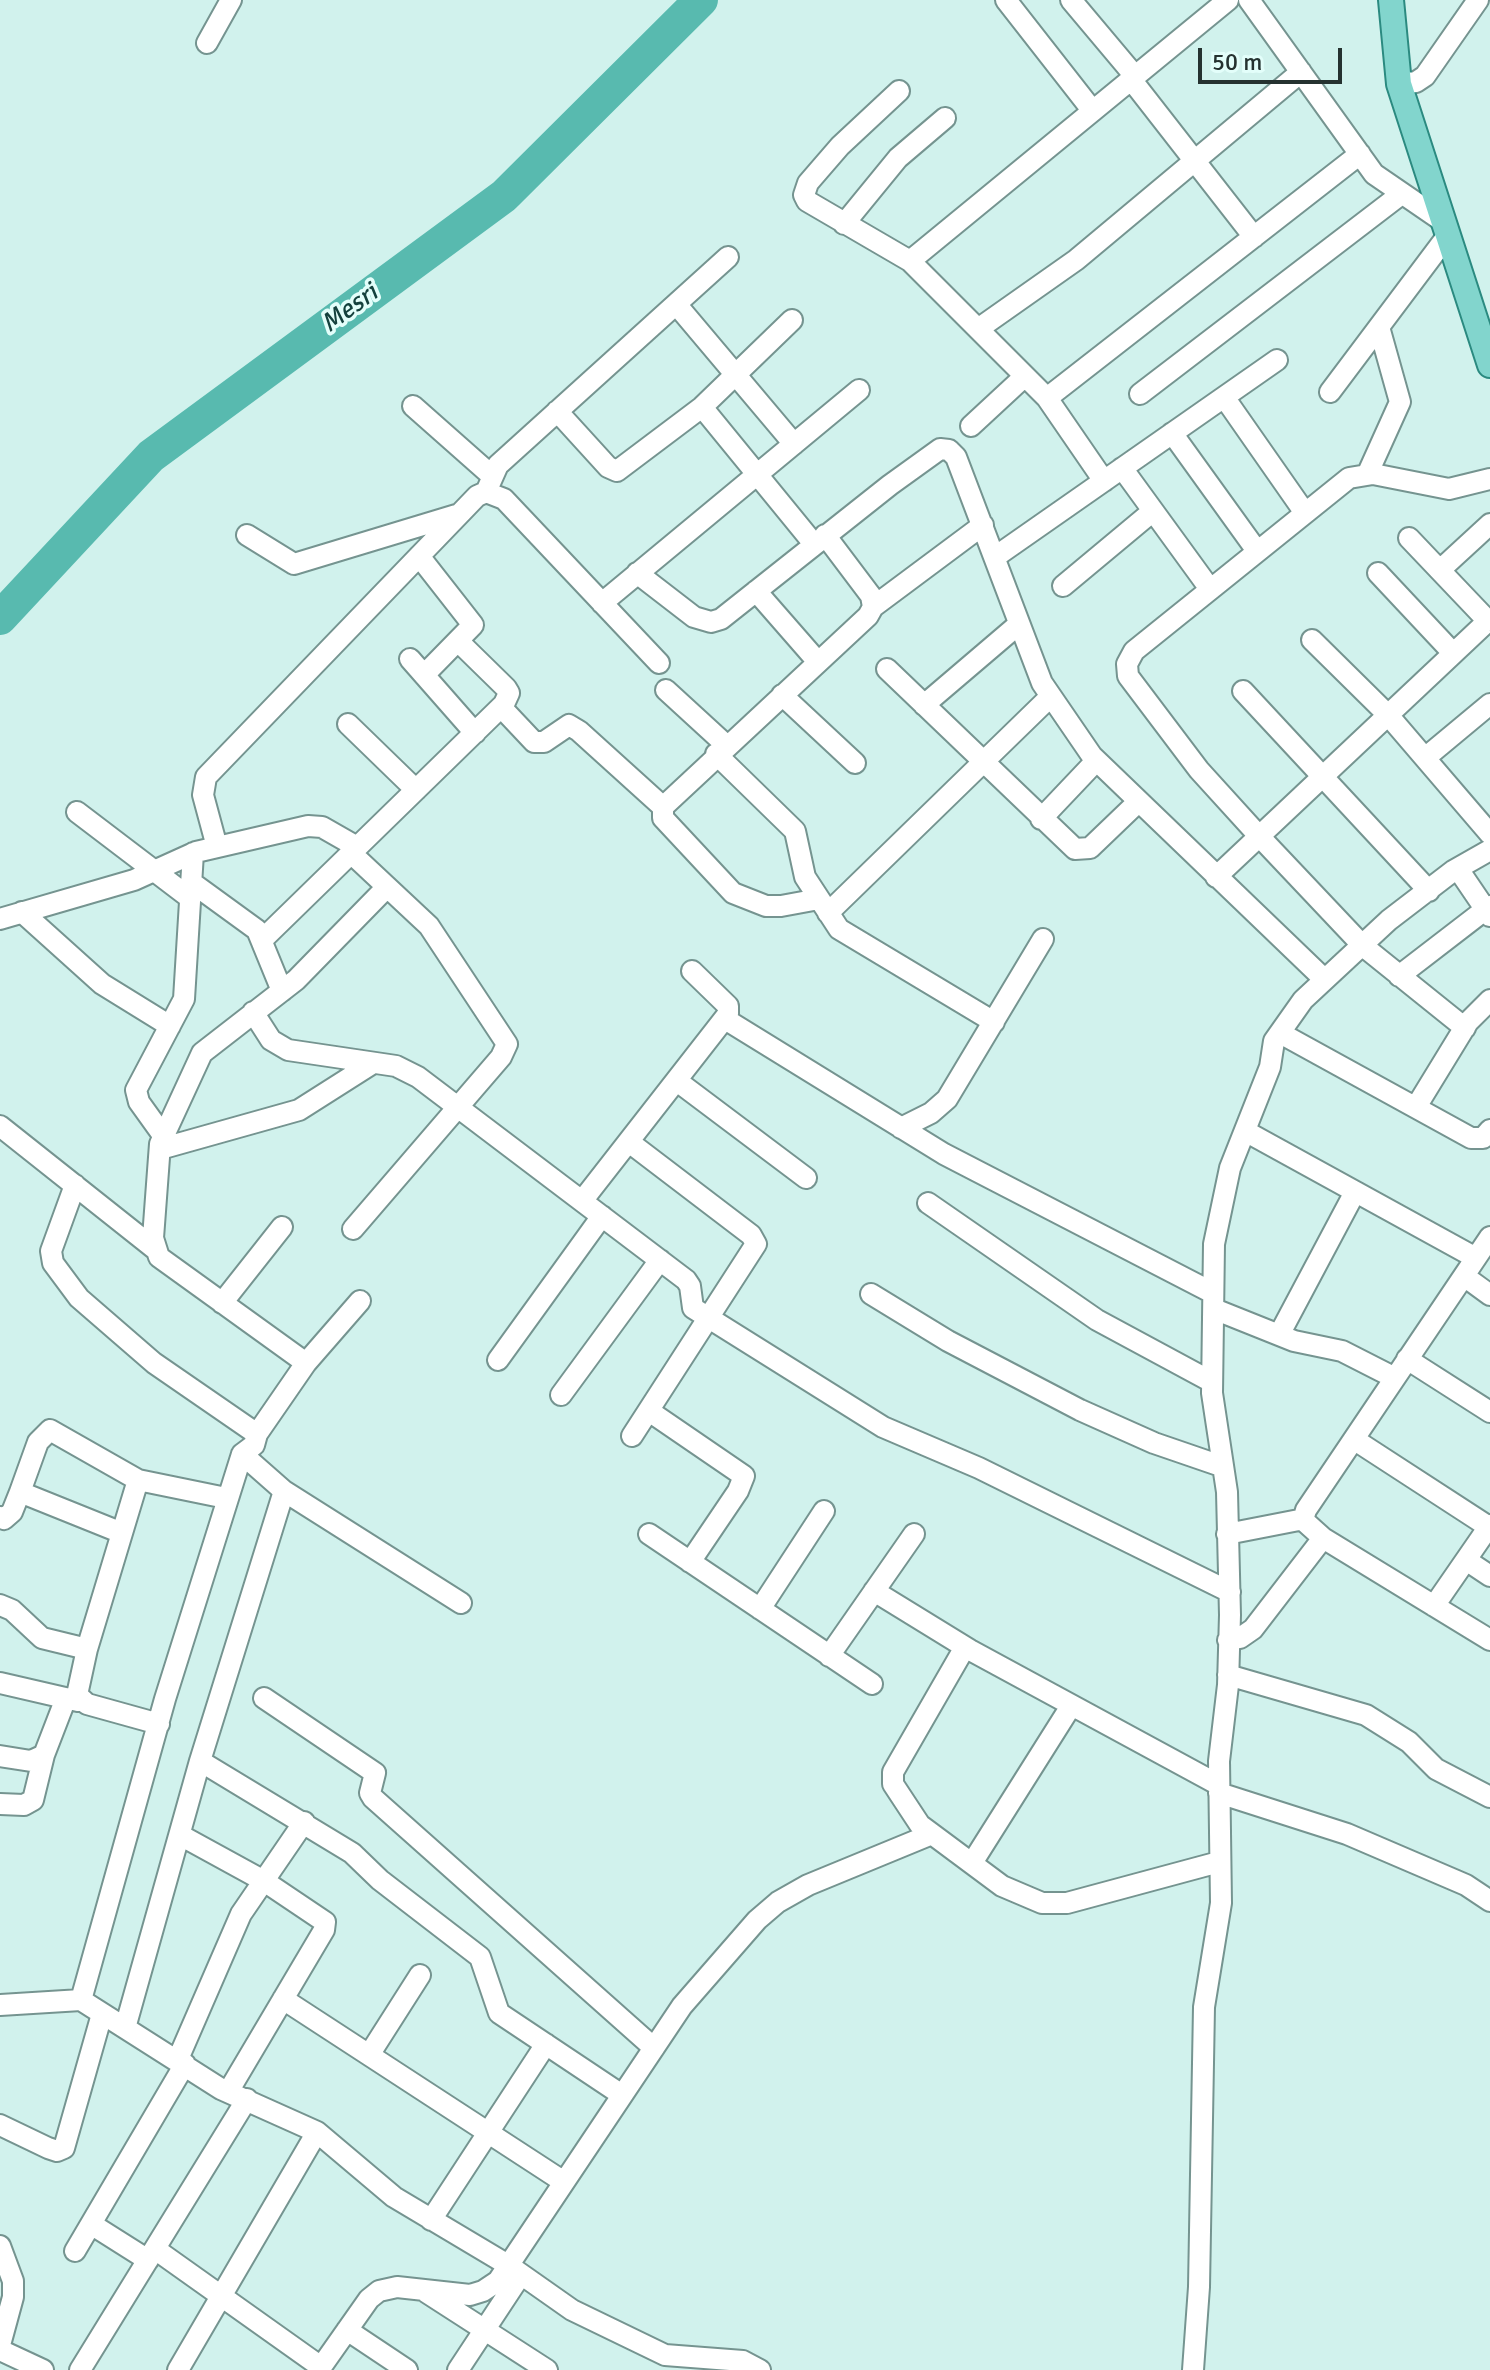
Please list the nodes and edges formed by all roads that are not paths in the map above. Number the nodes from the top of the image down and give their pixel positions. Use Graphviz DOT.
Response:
graph roads {
  1 [pos="231,0"];
  2 [pos="1006,0"];
  3 [pos="1071,0"];
  4 [pos="1228,0"];
  5 [pos="1249,0"];
  6 [pos="1391,0"];
  7 [pos="1478,0"];
  8 [pos="207,43"];
  9 [pos="1301,72"];
  10 [pos="1132,76"];
  11 [pos="1399,84"];
  12 [pos="899,91"];
  13 [pos="1092,110"];
  14 [pos="945,118"];
  15 [pos="1360,154"];
  16 [pos="1194,157"];
  17 [pos="1400,195"];
  18 [pos="844,224"];
  19 [pos="1446,229"];
  20 [pos="1254,237"];
  21 [pos="728,257"];
  22 [pos="910,261"];
  23 [pos="676,304"];
  24 [pos="792,320"];
  25 [pos="1379,327"];
  26 [pos="978,329"];
  27 [pos="1277,360"];
  28 [pos="1490,365"];
  29 [pos="736,373"];
  30 [pos="1025,376"];
  31 [pos="859,390"];
  32 [pos="1330,392"];
  33 [pos="1140,394"];
  34 [pos="1224,397"];
  35 [pos="1047,398"];
  36 [pos="413,406"];
  37 [pos="702,407"];
  38 [pos="557,411"];
  39 [pos="971,426"];
  40 [pos="1172,433"];
  41 [pos="794,444"];
  42 [pos="1122,468"];
  43 [pos="757,474"];
  44 [pos="1367,475"];
  45 [pos="1490,479"];
  46 [pos="1104,481"];
  47 [pos="488,484"];
  48 [pos="1153,511"];
  49 [pos="1305,513"];
  50 [pos="460,514"];
  51 [pos="1490,524"];
  52 [pos="983,525"];
  53 [pos="247,535"];
  54 [pos="1409,538"];
  55 [pos="819,540"];
  56 [pos="1257,551"];
  57 [pos="419,556"];
  58 [pos="995,557"];
  59 [pos="1440,570"];
  60 [pos="637,573"];
  61 [pos="1378,573"];
  62 [pos="1063,586"];
  63 [pos="1210,589"];
  64 [pos="756,591"];
  65 [pos="602,603"];
  66 [pos="873,607"];
  67 [pos="1489,620"];
  68 [pos="1019,624"];
  69 [pos="1312,640"];
  70 [pos="459,642"];
  71 [pos="1453,653"];
  72 [pos="410,659"];
  73 [pos="818,662"];
  74 [pos="659,663"];
  75 [pos="887,669"];
  76 [pos="424,675"];
  77 [pos="666,690"];
  78 [pos="1243,691"];
  79 [pos="782,695"];
  80 [pos="1050,697"];
  81 [pos="1490,704"];
  82 [pos="924,705"];
  83 [pos="501,707"];
  84 [pos="1388,715"];
  85 [pos="348,724"];
  86 [pos="475,733"];
  87 [pos="721,750"];
  88 [pos="1425,758"];
  89 [pos="1096,761"];
  90 [pos="855,763"];
  91 [pos="981,763"];
  92 [pos="1324,776"];
  93 [pos="416,790"];
  94 [pos="1138,802"];
  95 [pos="663,807"];
  96 [pos="77,812"];
  97 [pos="1041,819"];
  98 [pos="1490,834"];
  99 [pos="1259,836"];
  100 [pos="217,847"];
  101 [pos="354,850"];
  102 [pos="1490,850"];
  103 [pos="193,853"];
  104 [pos="1458,869"];
  105 [pos="151,871"];
  106 [pos="1216,877"];
  107 [pos="386,888"];
  108 [pos="191,890"];
  109 [pos="1429,891"];
  110 [pos="823,906"];
  111 [pos="1488,910"];
  112 [pos="22,912"];
  113 [pos="0,919"];
  114 [pos="263,939"];
  115 [pos="1043,939"];
  116 [pos="1363,946"];
  117 [pos="692,971"];
  118 [pos="1399,976"];
  119 [pos="1324,979"];
  120 [pos="282,991"];
  121 [pos="1490,1000"];
  122 [pos="253,1012"];
  123 [pos="725,1019"];
  124 [pos="994,1022"];
  125 [pos="170,1026"];
  126 [pos="1465,1028"];
  127 [pos="1280,1033"];
  128 [pos="373,1063"];
  129 [pos="677,1081"];
  130 [pos="1416,1107"];
  131 [pos="459,1108"];
  132 [pos="0,1126"];
  133 [pos="901,1128"];
  134 [pos="1490,1130"];
  135 [pos="1245,1131"];
  136 [pos="161,1142"];
  137 [pos="629,1142"];
  138 [pos="806,1178"];
  139 [pos="75,1185"];
  140 [pos="1355,1192"];
  141 [pos="582,1201"];
  142 [pos="928,1203"];
  143 [pos="602,1216"];
  144 [pos="282,1227"];
  145 [pos="353,1229"];
  146 [pos="1490,1237"];
  147 [pos="155,1249"];
  148 [pos="1476,1258"];
  149 [pos="660,1260"];
  150 [pos="1464,1276"];
  151 [pos="871,1294"];
  152 [pos="1490,1295"];
  153 [pos="360,1301"];
  154 [pos="1214,1301"];
  155 [pos="222,1303"];
  156 [pos="709,1319"];
  157 [pos="1279,1335"];
  158 [pos="1407,1359"];
  159 [pos="498,1360"];
  160 [pos="306,1363"];
  161 [pos="1395,1378"];
  162 [pos="1212,1382"];
  163 [pos="561,1395"];
  164 [pos="649,1411"];
  165 [pos="1490,1412"];
  166 [pos="257,1434"];
  167 [pos="632,1436"];
  168 [pos="1355,1440"];
  169 [pos="242,1454"];
  170 [pos="1221,1466"];
  171 [pos="138,1480"];
  172 [pos="284,1491"];
  173 [pos="20,1492"];
  174 [pos="226,1498"];
  175 [pos="824,1511"];
  176 [pos="0,1517"];
  177 [pos="1304,1519"];
  178 [pos="1489,1526"];
  179 [pos="122,1533"];
  180 [pos="649,1534"];
  181 [pos="914,1534"];
  182 [pos="1227,1534"];
  183 [pos="1323,1538"];
  184 [pos="1466,1560"];
  185 [pos="690,1562"];
  186 [pos="1490,1576"];
  187 [pos="874,1591"];
  188 [pos="1230,1592"];
  189 [pos="461,1603"];
  190 [pos="0,1605"];
  191 [pos="1434,1606"];
  192 [pos="760,1609"];
  193 [pos="1228,1640"];
  194 [pos="1490,1640"];
  195 [pos="965,1647"];
  196 [pos="87,1649"];
  197 [pos="829,1656"];
  198 [pos="1228,1675"];
  199 [pos="0,1683"];
  200 [pos="872,1684"];
  201 [pos="264,1698"];
  202 [pos="74,1700"];
  203 [pos="1071,1706"];
  204 [pos="159,1724"];
  205 [pos="44,1755"];
  206 [pos="0,1756"];
  207 [pos="200,1761"];
  208 [pos="1219,1789"];
  209 [pos="1490,1797"];
  210 [pos="0,1804"];
  211 [pos="304,1822"];
  212 [pos="932,1834"];
  213 [pos="180,1835"];
  214 [pos="1219,1862"];
  215 [pos="972,1863"];
  216 [pos="264,1881"];
  217 [pos="1490,1901"];
  218 [pos="420,1975"];
  219 [pos="283,1999"];
  220 [pos="81,2000"];
  221 [pos="0,2005"];
  222 [pos="102,2014"];
  223 [pos="125,2028"];
  224 [pos="546,2044"];
  225 [pos="654,2048"];
  226 [pos="369,2055"];
  227 [pos="181,2061"];
  228 [pos="238,2095"];
  229 [pos="622,2095"];
  230 [pos="0,2125"];
  231 [pos="317,2132"];
  232 [pos="487,2132"];
  233 [pos="564,2182"];
  234 [pos="431,2220"];
  235 [pos="91,2224"];
  236 [pos="0,2246"];
  237 [pos="75,2251"];
  238 [pos="151,2255"];
  239 [pos="514,2271"];
  240 [pos="421,2289"];
  241 [pos="220,2294"];
  242 [pos="347,2330"];
  243 [pos="485,2330"];
  244 [pos="0,2347"];
  245 [pos="320,2369"];
  246 [pos="43,2370"];
  247 [pos="80,2370"];
  248 [pos="178,2370"];
  249 [pos="407,2370"];
  250 [pos="458,2370"];
  251 [pos="547,2370"];
  252 [pos="760,2370"];
  253 [pos="1193,2370"];
  1 -- 8 [label="street"];
  2 -- 13 [label="street"];
  3 -- 10 [label="street"];
  4 -- 10 [label="street"];
  5 -- 9 [label="street"];
  6 -- 11 [label="main road"];
  7 -- 11 [label="street"];
  9 -- 15 [label="street"];
  9 -- 16 [label="street"];
  10 -- 13 [label="street"];
  10 -- 16 [label="street"];
  11 -- 19 [label="main road"];
  12 -- 18 [label="street"];
  13 -- 22 [label="street"];
  14 -- 18 [label="street"];
  15 -- 17 [label="street"];
  15 -- 20 [label="street"];
  16 -- 20 [label="street"];
  16 -- 26 [label="street"];
  17 -- 19 [label="street"];
  17 -- 33 [label="street"];
  18 -- 22 [label="street"];
  19 -- 25 [label="street"];
  19 -- 28 [label="main road"];
  20 -- 35 [label="street"];
  21 -- 23 [label="street"];
  22 -- 26 [label="street"];
  23 -- 29 [label="street"];
  23 -- 38 [label="street"];
  24 -- 29 [label="street"];
  25 -- 32 [label="street"];
  25 -- 44 [label="street"];
  26 -- 30 [label="street"];
  27 -- 34 [label="street"];
  29 -- 37 [label="street"];
  29 -- 41 [label="street"];
  30 -- 35 [label="street"];
  30 -- 39 [label="street"];
  31 -- 41 [label="street"];
  34 -- 40 [label="street"];
  34 -- 49 [label="street"];
  35 -- 46 [label="street"];
  36 -- 47 [label="street"];
  37 -- 38 [label="street"];
  37 -- 43 [label="street"];
  38 -- 47 [label="street"];
  40 -- 42 [label="street"];
  40 -- 56 [label="street"];
  41 -- 43 [label="street"];
  42 -- 46 [label="street"];
  42 -- 48 [label="street"];
  43 -- 55 [label="street"];
  43 -- 60 [label="street"];
  44 -- 45 [label="street"];
  44 -- 49 [label="street"];
  46 -- 58 [label="street"];
  47 -- 50 [label="street"];
  47 -- 65 [label="street"];
  48 -- 62 [label="street"];
  48 -- 63 [label="street"];
  49 -- 56 [label="street"];
  50 -- 53 [label="street"];
  50 -- 57 [label="street"];
  51 -- 59 [label="street"];
  52 -- 55 [label="street"];
  52 -- 58 [label="street"];
  52 -- 66 [label="street"];
  54 -- 59 [label="street"];
  55 -- 64 [label="street"];
  55 -- 66 [label="street"];
  56 -- 63 [label="street"];
  57 -- 70 [label="street"];
  57 -- 100 [label="street"];
  58 -- 68 [label="street"];
  59 -- 67 [label="street"];
  60 -- 64 [label="street"];
  60 -- 65 [label="street"];
  61 -- 71 [label="street"];
  63 -- 99 [label="street"];
  64 -- 73 [label="street"];
  65 -- 74 [label="street"];
  66 -- 73 [label="street"];
  67 -- 71 [label="street"];
  68 -- 80 [label="street"];
  68 -- 82 [label="street"];
  69 -- 84 [label="street"];
  70 -- 76 [label="street"];
  70 -- 83 [label="street"];
  71 -- 84 [label="street"];
  72 -- 76 [label="street"];
  73 -- 79 [label="street"];
  75 -- 82 [label="street"];
  76 -- 86 [label="street"];
  77 -- 87 [label="street"];
  78 -- 92 [label="street"];
  79 -- 87 [label="street"];
  79 -- 90 [label="street"];
  80 -- 89 [label="street"];
  80 -- 91 [label="street"];
  81 -- 88 [label="street"];
  82 -- 91 [label="street"];
  83 -- 86 [label="street"];
  83 -- 95 [label="street"];
  84 -- 88 [label="street"];
  84 -- 92 [label="street"];
  85 -- 93 [label="street"];
  86 -- 93 [label="street"];
  87 -- 95 [label="street"];
  87 -- 110 [label="street"];
  88 -- 98 [label="street"];
  89 -- 94 [label="street"];
  89 -- 97 [label="street"];
  91 -- 97 [label="street"];
  91 -- 110 [label="street"];
  92 -- 99 [label="street"];
  92 -- 109 [label="street"];
  93 -- 101 [label="street"];
  94 -- 97 [label="street"];
  94 -- 106 [label="street"];
  95 -- 110 [label="street"];
  96 -- 105 [label="street"];
  99 -- 106 [label="street"];
  99 -- 116 [label="street"];
  100 -- 101 [label="street"];
  100 -- 103 [label="street"];
  101 -- 107 [label="street"];
  101 -- 114 [label="street"];
  102 -- 104 [label="street"];
  103 -- 105 [label="street"];
  103 -- 108 [label="street"];
  104 -- 109 [label="street"];
  104 -- 111 [label="street"];
  105 -- 108 [label="street"];
  105 -- 112 [label="street"];
  106 -- 119 [label="street"];
  107 -- 120 [label="street"];
  107 -- 131 [label="street"];
  108 -- 114 [label="street"];
  108 -- 125 [label="street"];
  109 -- 116 [label="street"];
  110 -- 124 [label="street"];
  111 -- 118 [label="street"];
  112 -- 113 [label="street"];
  112 -- 125 [label="street"];
  114 -- 120 [label="street"];
  115 -- 124 [label="street"];
  116 -- 118 [label="street"];
  116 -- 119 [label="street"];
  117 -- 123 [label="street"];
  118 -- 126 [label="street"];
  119 -- 127 [label="street"];
  120 -- 122 [label="street"];
  121 -- 126 [label="street"];
  122 -- 128 [label="street"];
  122 -- 136 [label="street"];
  123 -- 129 [label="street"];
  123 -- 133 [label="street"];
  124 -- 133 [label="street"];
  125 -- 136 [label="street"];
  126 -- 130 [label="street"];
  127 -- 130 [label="street"];
  127 -- 135 [label="street"];
  128 -- 131 [label="street"];
  128 -- 136 [label="street"];
  129 -- 137 [label="street"];
  129 -- 138 [label="street"];
  130 -- 134 [label="street"];
  131 -- 141 [label="street"];
  131 -- 145 [label="street"];
  132 -- 139 [label="street"];
  133 -- 154 [label="street"];
  135 -- 140 [label="street"];
  135 -- 154 [label="street"];
  136 -- 147 [label="street"];
  137 -- 141 [label="street"];
  137 -- 156 [label="street"];
  139 -- 147 [label="street"];
  139 -- 166 [label="street"];
  140 -- 148 [label="street"];
  140 -- 157 [label="street"];
  141 -- 143 [label="street"];
  142 -- 162 [label="street"];
  143 -- 149 [label="street"];
  143 -- 159 [label="street"];
  144 -- 155 [label="street"];
  146 -- 148 [label="street"];
  147 -- 155 [label="street"];
  148 -- 150 [label="street"];
  149 -- 156 [label="street"];
  149 -- 163 [label="street"];
  150 -- 152 [label="street"];
  150 -- 158 [label="street"];
  151 -- 170 [label="street"];
  153 -- 160 [label="street"];
  154 -- 157 [label="street"];
  154 -- 162 [label="street"];
  155 -- 160 [label="street"];
  156 -- 164 [label="street"];
  156 -- 188 [label="street"];
  157 -- 161 [label="street"];
  158 -- 161 [label="street"];
  158 -- 165 [label="street"];
  160 -- 166 [label="street"];
  161 -- 168 [label="street"];
  162 -- 170 [label="street"];
  164 -- 167 [label="street"];
  164 -- 185 [label="street"];
  166 -- 169 [label="street"];
  168 -- 177 [label="street"];
  168 -- 178 [label="street"];
  169 -- 172 [label="street"];
  169 -- 174 [label="street"];
  170 -- 182 [label="street"];
  171 -- 173 [label="street"];
  171 -- 174 [label="street"];
  171 -- 179 [label="street"];
  172 -- 189 [label="street"];
  172 -- 207 [label="street"];
  173 -- 176 [label="street"];
  173 -- 179 [label="street"];
  174 -- 204 [label="street"];
  175 -- 192 [label="street"];
  177 -- 182 [label="street"];
  177 -- 183 [label="street"];
  178 -- 184 [label="street"];
  179 -- 196 [label="street"];
  180 -- 185 [label="street"];
  181 -- 187 [label="street"];
  182 -- 188 [label="street"];
  183 -- 191 [label="street"];
  183 -- 193 [label="street"];
  184 -- 186 [label="street"];
  184 -- 191 [label="street"];
  185 -- 192 [label="street"];
  187 -- 195 [label="street"];
  187 -- 197 [label="street"];
  188 -- 193 [label="street"];
  190 -- 196 [label="street"];
  191 -- 194 [label="street"];
  192 -- 197 [label="street"];
  193 -- 198 [label="street"];
  195 -- 203 [label="street"];
  195 -- 212 [label="street"];
  196 -- 202 [label="street"];
  197 -- 200 [label="street"];
  198 -- 208 [label="street"];
  198 -- 209 [label="street"];
  199 -- 202 [label="street"];
  201 -- 225 [label="street"];
  202 -- 204 [label="street"];
  202 -- 205 [label="street"];
  203 -- 208 [label="street"];
  203 -- 215 [label="street"];
  204 -- 220 [label="street"];
  205 -- 206 [label="street"];
  205 -- 210 [label="street"];
  207 -- 211 [label="street"];
  207 -- 213 [label="street"];
  208 -- 214 [label="street"];
  208 -- 217 [label="street"];
  211 -- 216 [label="street"];
  211 -- 224 [label="street"];
  212 -- 215 [label="street"];
  212 -- 225 [label="street"];
  213 -- 216 [label="street"];
  213 -- 223 [label="street"];
  214 -- 215 [label="street"];
  214 -- 253 [label="street"];
  216 -- 219 [label="street"];
  216 -- 227 [label="street"];
  218 -- 226 [label="street"];
  219 -- 226 [label="street"];
  219 -- 228 [label="street"];
  220 -- 221 [label="street"];
  220 -- 222 [label="street"];
  222 -- 223 [label="street"];
  222 -- 230 [label="street"];
  223 -- 227 [label="street"];
  224 -- 229 [label="street"];
  224 -- 232 [label="street"];
  225 -- 229 [label="street"];
  226 -- 232 [label="street"];
  227 -- 228 [label="street"];
  227 -- 235 [label="street"];
  228 -- 231 [label="street"];
  228 -- 238 [label="street"];
  229 -- 233 [label="street"];
  231 -- 234 [label="street"];
  231 -- 241 [label="street"];
  232 -- 233 [label="street"];
  232 -- 234 [label="street"];
  233 -- 239 [label="street"];
  234 -- 239 [label="street"];
  235 -- 237 [label="street"];
  235 -- 238 [label="street"];
  236 -- 244 [label="street"];
  238 -- 241 [label="street"];
  238 -- 247 [label="street"];
  239 -- 240 [label="street"];
  239 -- 243 [label="street"];
  239 -- 252 [label="street"];
  240 -- 242 [label="street"];
  240 -- 243 [label="street"];
  241 -- 245 [label="street"];
  241 -- 248 [label="street"];
  242 -- 245 [label="street"];
  242 -- 249 [label="street"];
  243 -- 250 [label="street"];
  243 -- 251 [label="street"];
  244 -- 246 [label="street"];
}
